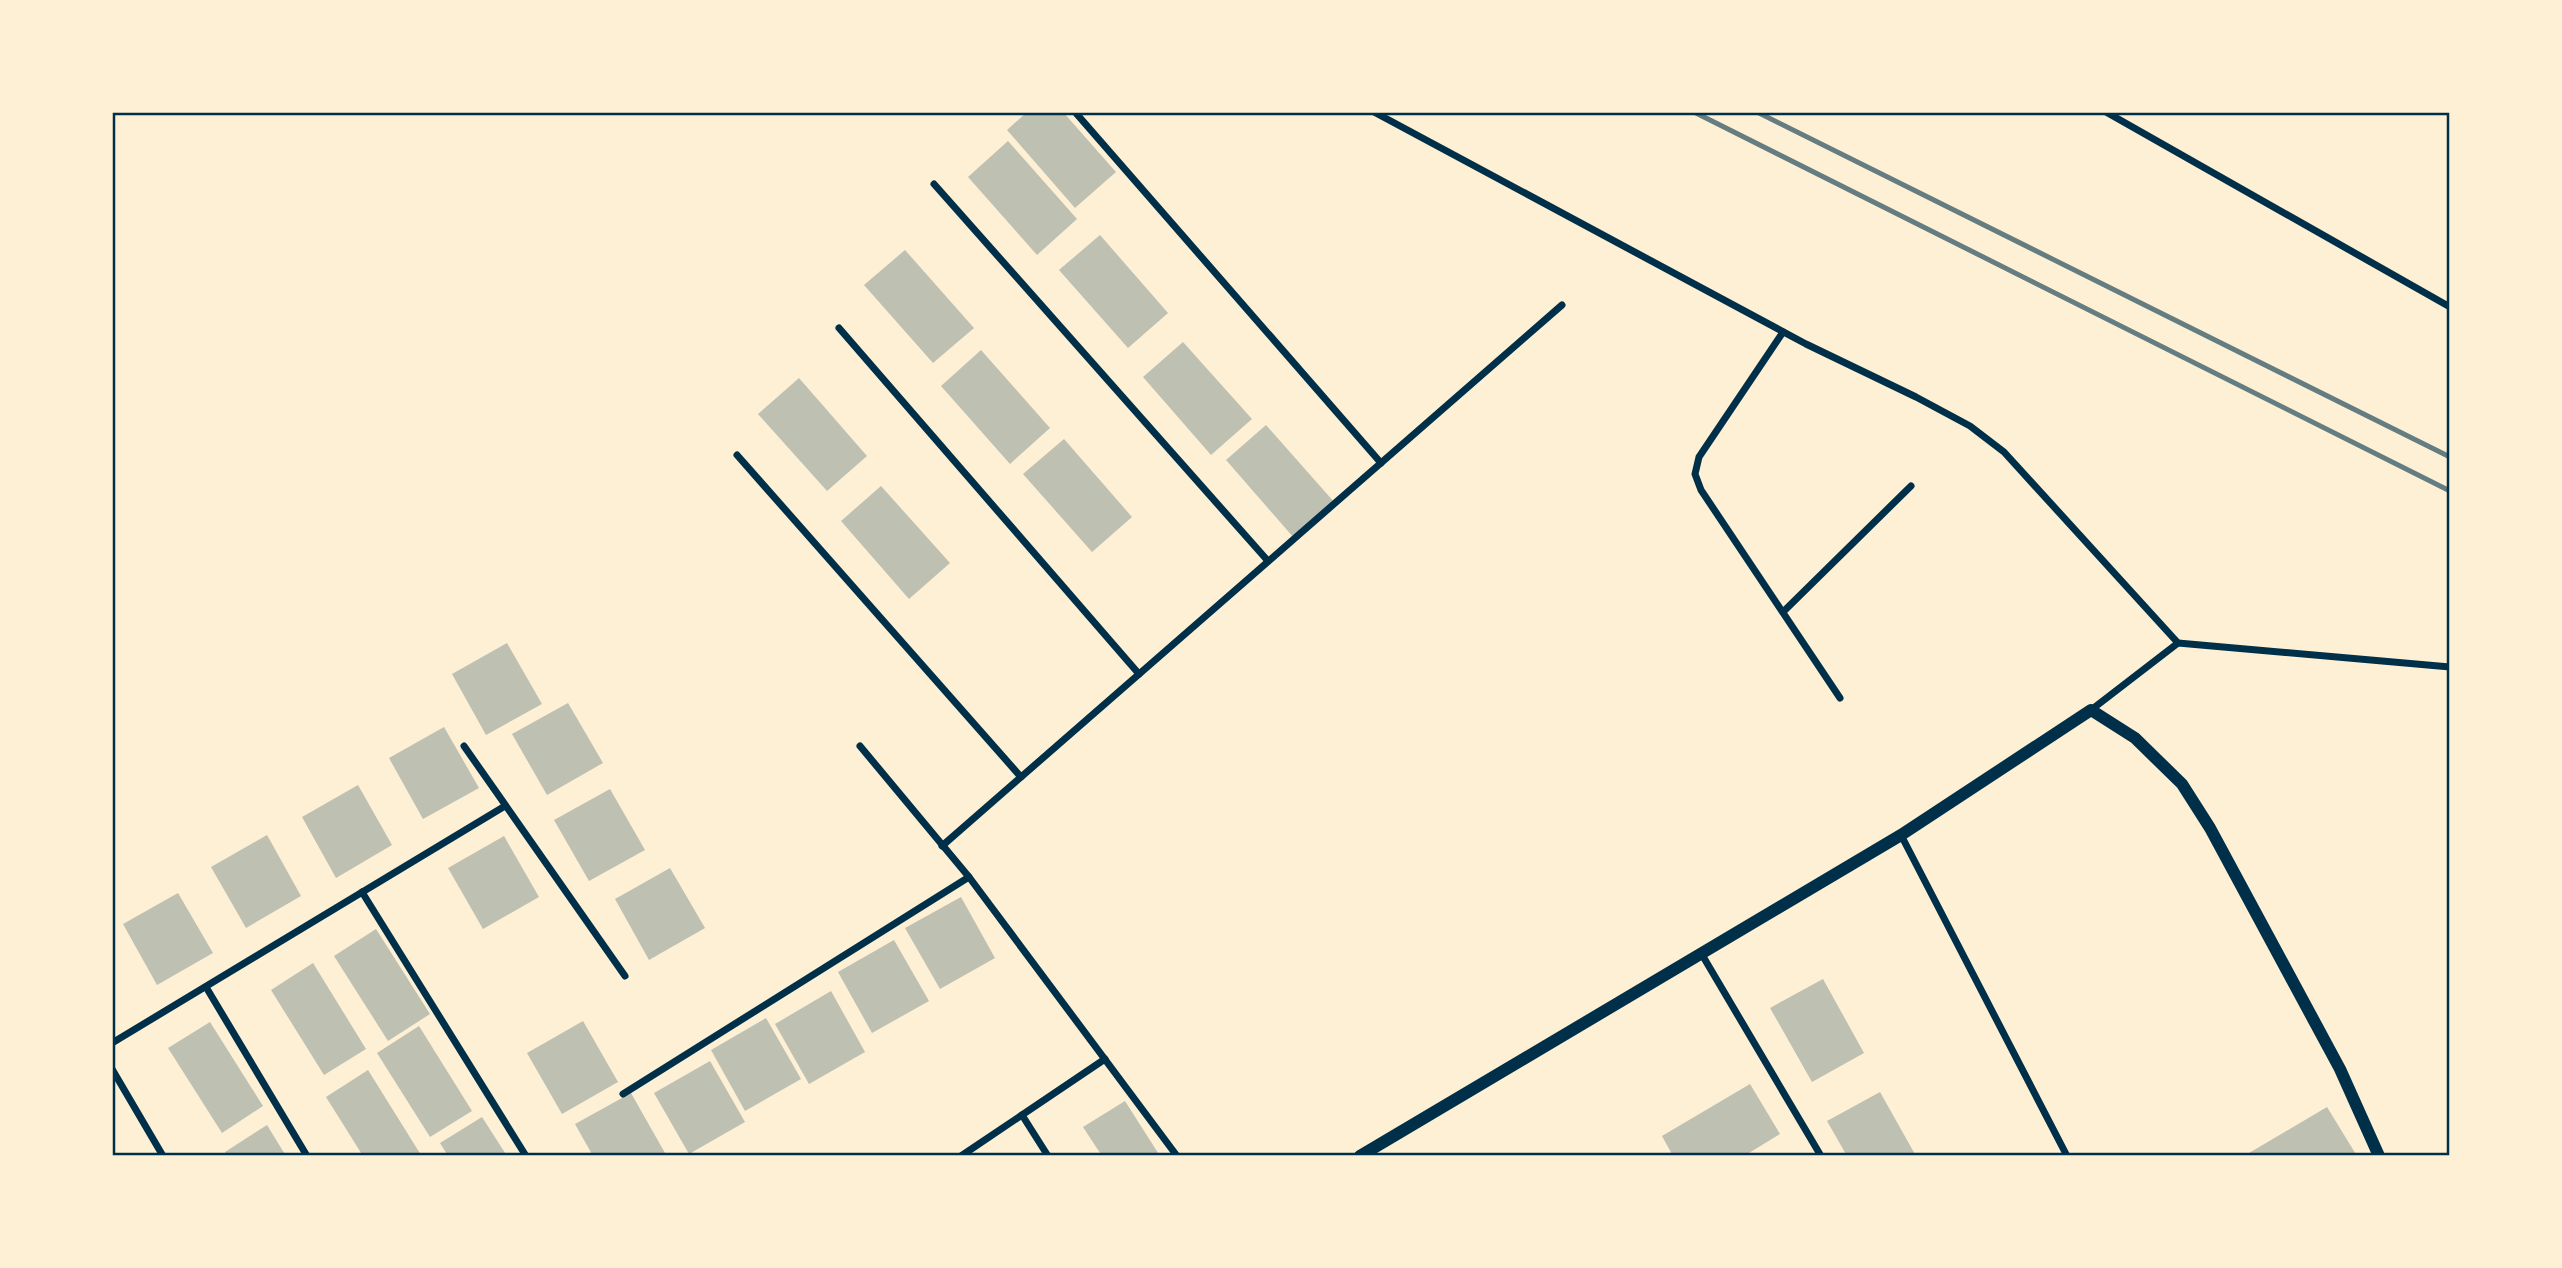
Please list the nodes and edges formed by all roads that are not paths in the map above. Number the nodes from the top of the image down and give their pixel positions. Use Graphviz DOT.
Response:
graph roads {
  1 [pos="1075,112"];
  2 [pos="1374,112"];
  3 [pos="2106,112"];
  4 [pos="934,184"];
  5 [pos="1562,305"];
  6 [pos="2450,307"];
  7 [pos="839,328"];
  8 [pos="1783,332"];
  9 [pos="737,455"];
  10 [pos="1381,463"];
  11 [pos="1911,486"];
  12 [pos="1268,561"];
  13 [pos="1783,612"];
  14 [pos="2178,643"];
  15 [pos="2450,667"];
  16 [pos="1139,674"];
  17 [pos="1840,698"];
  18 [pos="2091,710"];
  19 [pos="464,746"];
  20 [pos="860,746"];
  21 [pos="1021,777"];
  22 [pos="505,806"];
  23 [pos="1901,835"];
  24 [pos="942,846"];
  25 [pos="969,877"];
  26 [pos="362,892"];
  27 [pos="1701,953"];
  28 [pos="625,976"];
  29 [pos="206,986"];
  30 [pos="112,1043"];
  31 [pos="1105,1059"];
  32 [pos="112,1069"];
  33 [pos="623,1094"];
  34 [pos="1022,1115"];
  35 [pos="163,1156"];
  36 [pos="307,1156"];
  37 [pos="526,1156"];
  38 [pos="961,1156"];
  39 [pos="1048,1156"];
  40 [pos="1177,1156"];
  41 [pos="1360,1156"];
  42 [pos="1821,1156"];
  43 [pos="2067,1156"];
  44 [pos="2379,1156"];
  1 -- 10 [label="street"];
  2 -- 8 [label="street"];
  3 -- 6 [label="street"];
  4 -- 12 [label="street"];
  5 -- 10 [label="street"];
  7 -- 16 [label="street"];
  8 -- 13 [label="street"];
  8 -- 14 [label="street"];
  9 -- 21 [label="street"];
  10 -- 12 [label="street"];
  11 -- 13 [label="street"];
  12 -- 16 [label="street"];
  13 -- 17 [label="street"];
  14 -- 15 [label="street"];
  14 -- 18 [label="street"];
  16 -- 21 [label="street"];
  18 -- 23 [label="street"];
  18 -- 44 [label="street"];
  19 -- 22 [label="street"];
  20 -- 24 [label="street"];
  21 -- 24 [label="street"];
  22 -- 26 [label="street"];
  22 -- 28 [label="street"];
  23 -- 27 [label="street"];
  23 -- 43 [label="street"];
  24 -- 25 [label="street"];
  25 -- 31 [label="street"];
  25 -- 33 [label="street"];
  26 -- 29 [label="street"];
  26 -- 37 [label="street"];
  27 -- 41 [label="street"];
  27 -- 42 [label="street"];
  29 -- 30 [label="street"];
  29 -- 36 [label="street"];
  31 -- 34 [label="street"];
  31 -- 40 [label="street"];
  32 -- 35 [label="street"];
  34 -- 38 [label="street"];
  34 -- 39 [label="street"];
}
